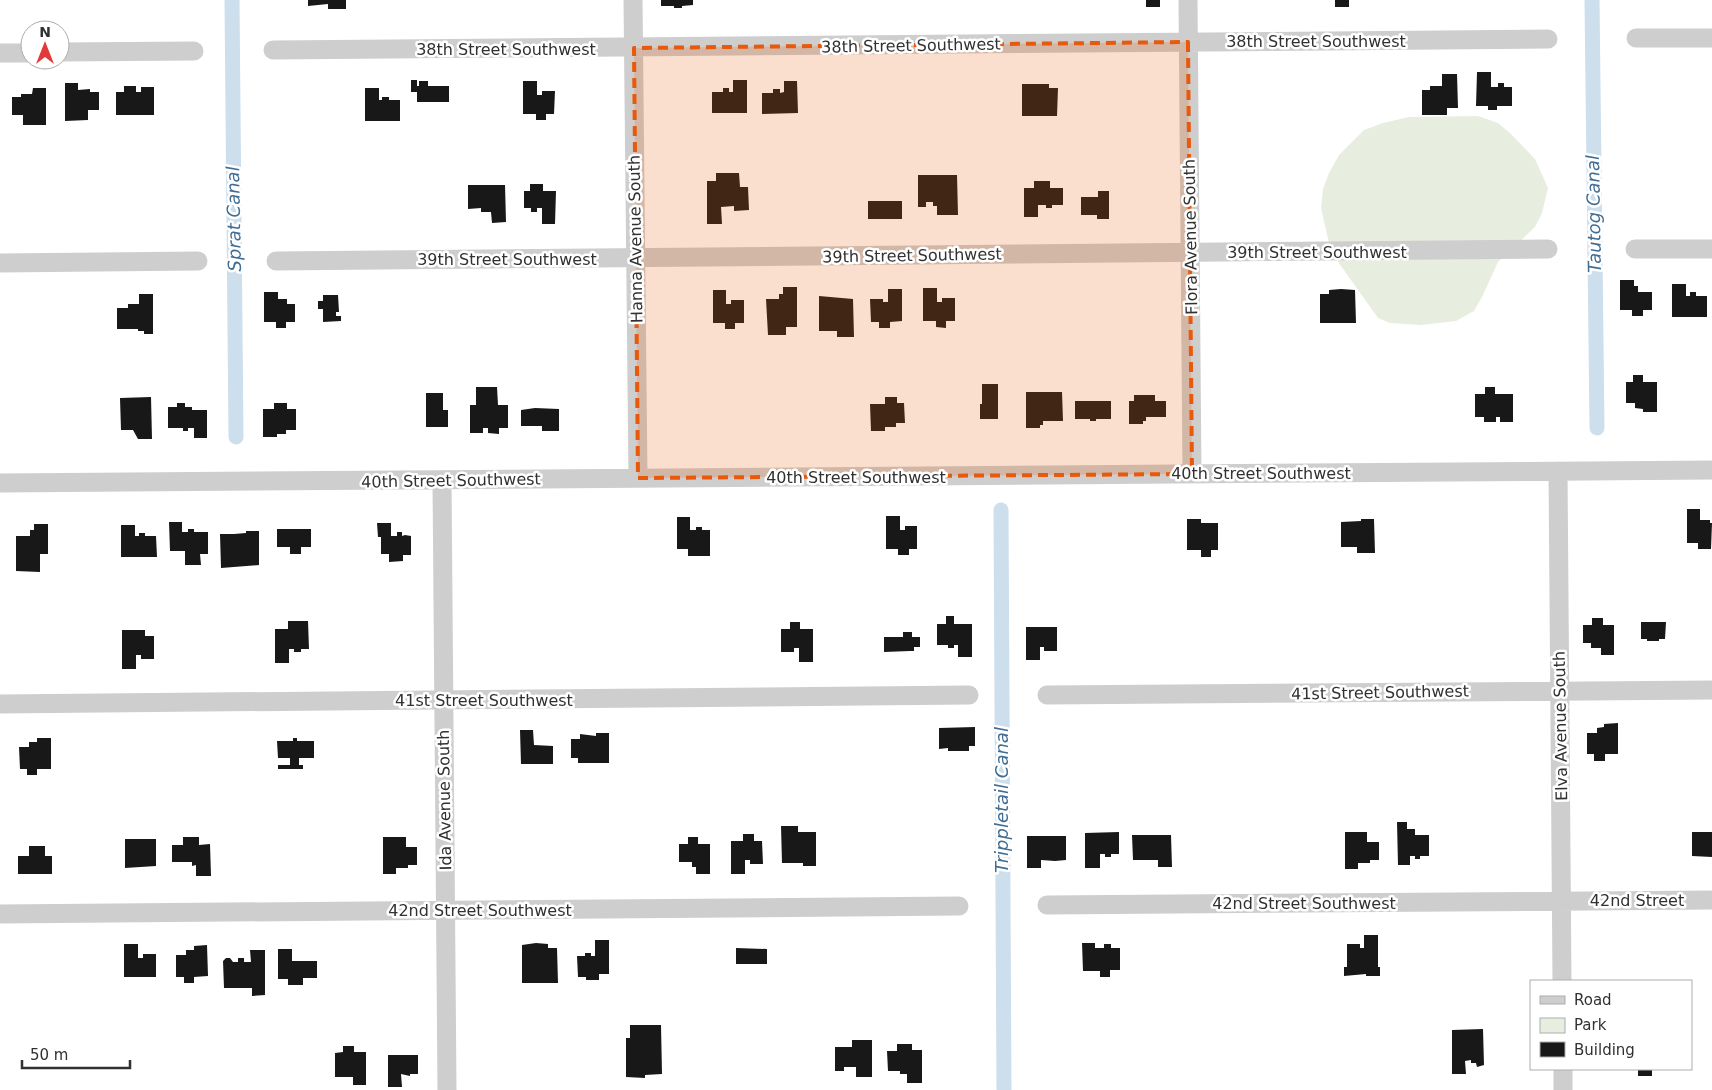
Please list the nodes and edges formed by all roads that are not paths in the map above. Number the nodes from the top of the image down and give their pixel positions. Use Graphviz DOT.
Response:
graph roads {
  1 [pos="633,0"];
  2 [pos="1188,0"];
  3 [pos="1636,38"];
  4 [pos="1712,38"];
  5 [pos="1548,39"];
  6 [pos="1188,42"];
  7 [pos="634,48"];
  8 [pos="273,50"];
  9 [pos="194,51"];
  10 [pos="20,52"];
  11 [pos="70,52"];
  12 [pos="0,53"];
  13 [pos="1548,249"];
  14 [pos="1635,249"];
  15 [pos="1712,249"];
  16 [pos="1190,252"];
  17 [pos="636,258"];
  18 [pos="276,260"];
  19 [pos="198,261"];
  20 [pos="0,263"];
  21 [pos="1712,470"];
  22 [pos="1558,471"];
  23 [pos="1192,474"];
  24 [pos="638,478"];
  25 [pos="442,480"];
  26 [pos="0,483"];
  27 [pos="1560,690"];
  28 [pos="1712,690"];
  29 [pos="969,695"];
  30 [pos="1047,695"];
  31 [pos="444,700"];
  32 [pos="0,704"];
  33 [pos="1562,900"];
  34 [pos="1712,900"];
  35 [pos="1047,905"];
  36 [pos="959,906"];
  37 [pos="446,910"];
  38 [pos="0,914"];
  39 [pos="1562,980"];
  40 [pos="1563,1070"];
  41 [pos="447,1090"];
  42 [pos="1564,1090"];
  1 -- 7 [label="street, Hanna Avenue South"];
  2 -- 6 [label="street, Flora Avenue South"];
  3 -- 4 [label="street"];
  5 -- 6 [label="street, 38th Street Southwest"];
  6 -- 7 [label="street, 38th Street Southwest"];
  6 -- 16 [label="street, Flora Avenue South"];
  7 -- 8 [label="street, 38th Street Southwest"];
  7 -- 17 [label="street, Hanna Avenue South"];
  9 -- 11 [label="street"];
  10 -- 12 [label="street"];
  13 -- 16 [label="street, 39th Street Southwest"];
  14 -- 15 [label="street"];
  16 -- 17 [label="street, 39th Street Southwest"];
  16 -- 23 [label="street, Flora Avenue South"];
  17 -- 18 [label="street, 39th Street Southwest"];
  17 -- 24 [label="street, Hanna Avenue South"];
  19 -- 20 [label="street"];
  21 -- 22 [label="street, 40th Street Southwest"];
  22 -- 23 [label="street, 40th Street Southwest"];
  22 -- 27 [label="street, Elva Avenue South"];
  23 -- 24 [label="street, 40th Street Southwest"];
  24 -- 25 [label="street, 40th Street Southwest"];
  25 -- 26 [label="street, 40th Street Southwest"];
  25 -- 31 [label="street, Ida Avenue South"];
  27 -- 28 [label="street, 41st Street Southwest"];
  27 -- 30 [label="street, 41st Street Southwest"];
  27 -- 33 [label="street, Elva Avenue South"];
  29 -- 31 [label="street, 41st Street Southwest"];
  31 -- 32 [label="street, 41st Street Southwest"];
  31 -- 37 [label="street, Ida Avenue South"];
  33 -- 34 [label="street, 42nd Street"];
  33 -- 35 [label="street, 42nd Street Southwest"];
  33 -- 39 [label="street, Elva Avenue South"];
  36 -- 37 [label="street, 42nd Street Southwest"];
  37 -- 38 [label="street, 42nd Street Southwest"];
  37 -- 41 [label="street, Ida Avenue South"];
  40 -- 42 [label="street"];
}
